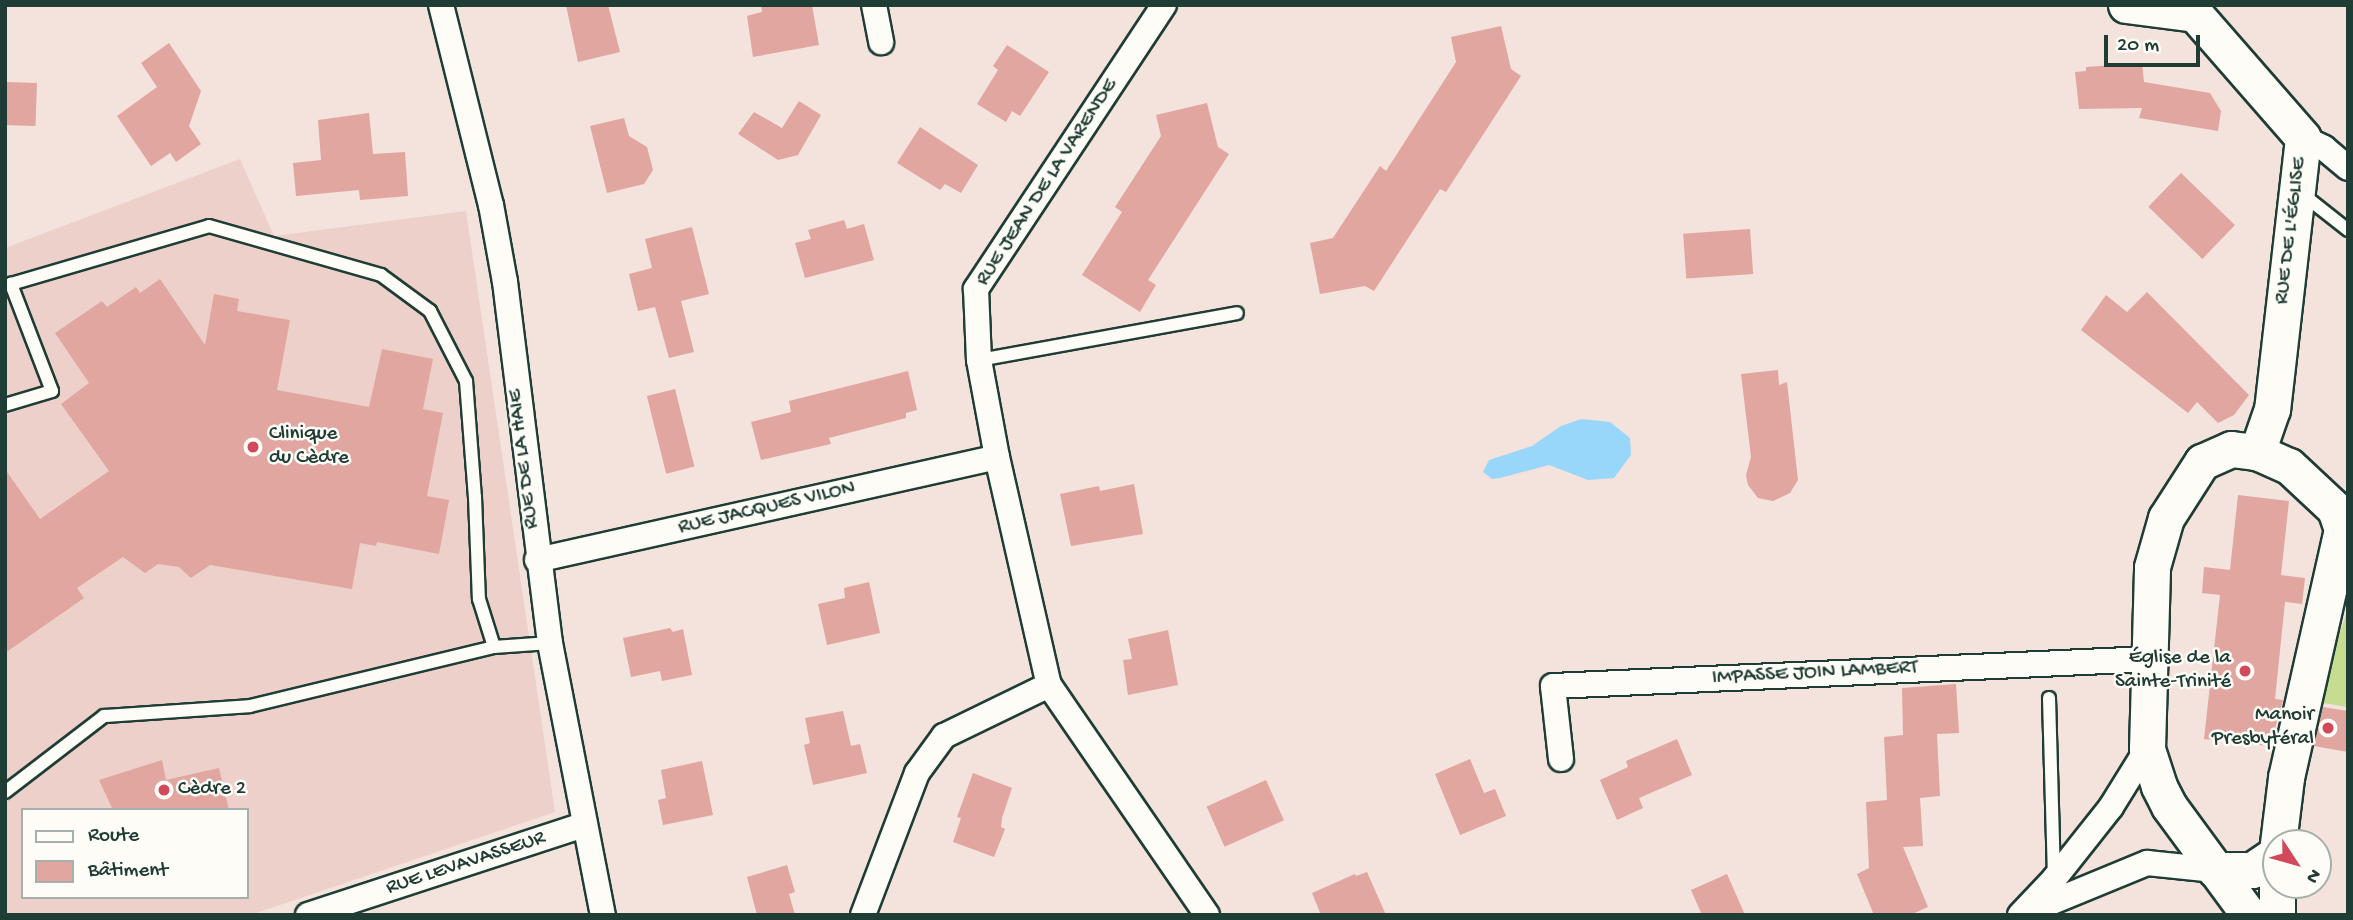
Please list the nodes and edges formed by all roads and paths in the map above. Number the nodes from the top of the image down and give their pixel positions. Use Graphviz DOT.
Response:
graph roads {
  1 [pos="441,5"];
  2 [pos="874,5"];
  3 [pos="1164,5"];
  4 [pos="2126,5"];
  5 [pos="2195,10"];
  6 [pos="881,42"];
  7 [pos="2303,138"];
  8 [pos="2348,168"];
  9 [pos="2297,190"];
  10 [pos="2348,230"];
  11 [pos="1237,313"];
  12 [pos="979,360"];
  13 [pos="5,405"];
  14 [pos="2257,452"];
  15 [pos="997,457"];
  16 [pos="2343,557"];
  17 [pos="537,560"];
  18 [pos="550,643"];
  19 [pos="494,646"];
  20 [pos="2150,659"];
  21 [pos="1049,685"];
  22 [pos="2049,698"];
  23 [pos="2147,749"];
  24 [pos="1561,759"];
  25 [pos="5,792"];
  26 [pos="583,825"];
  27 [pos="2280,829"];
  28 [pos="2262,863"];
  29 [pos="2215,870"];
  30 [pos="2057,889"];
  31 [pos="308,915"];
  32 [pos="603,915"];
  33 [pos="863,915"];
  34 [pos="1207,915"];
  35 [pos="2020,915"];
  36 [pos="2249,915"];
  1 -- 17 [label="street, RUE DE LA HAIE"];
  2 -- 6 [label="street"];
  3 -- 12 [label="street, RUE JEAN DE LA VARENDE"];
  4 -- 5 [label="street"];
  5 -- 7 [label="street, RUE DE L'ÉGLISE"];
  7 -- 8 [label="street"];
  7 -- 9 [label="street, RUE DE L'ÉGLISE"];
  9 -- 10 [label="lane"];
  9 -- 14 [label="street, RUE DE L'ÉGLISE"];
  11 -- 12 [label="lane"];
  12 -- 15 [label="street, RUE JEAN DE LA VARENDE"];
  13 -- 19 [label="lane"];
  14 -- 16 [label="street"];
  14 -- 20 [label="street"];
  15 -- 17 [label="street, RUE JACQUES VILON"];
  15 -- 21 [label="street, RUE JEAN DE LA VARENDE"];
  16 -- 27 [label="street"];
  17 -- 18 [label="street, RUE DE LA HAIE"];
  18 -- 19 [label="lane"];
  18 -- 26 [label="street, RUE DE LA HAIE"];
  19 -- 25 [label="lane"];
  20 -- 23 [label="street"];
  20 -- 24 [label="street, IMPASSE JOIN LAMBERT"];
  21 -- 33 [label="street"];
  21 -- 34 [label="street"];
  22 -- 30 [label="lane"];
  23 -- 29 [label="street"];
  23 -- 30 [label="street"];
  26 -- 31 [label="street, RUE LEVAVASSEUR"];
  26 -- 32 [label="street, RUE DE LA HAIE"];
  28 -- 29 [label="street"];
  29 -- 30 [label="street"];
  29 -- 36 [label="street"];
  30 -- 35 [label="street"];
}
